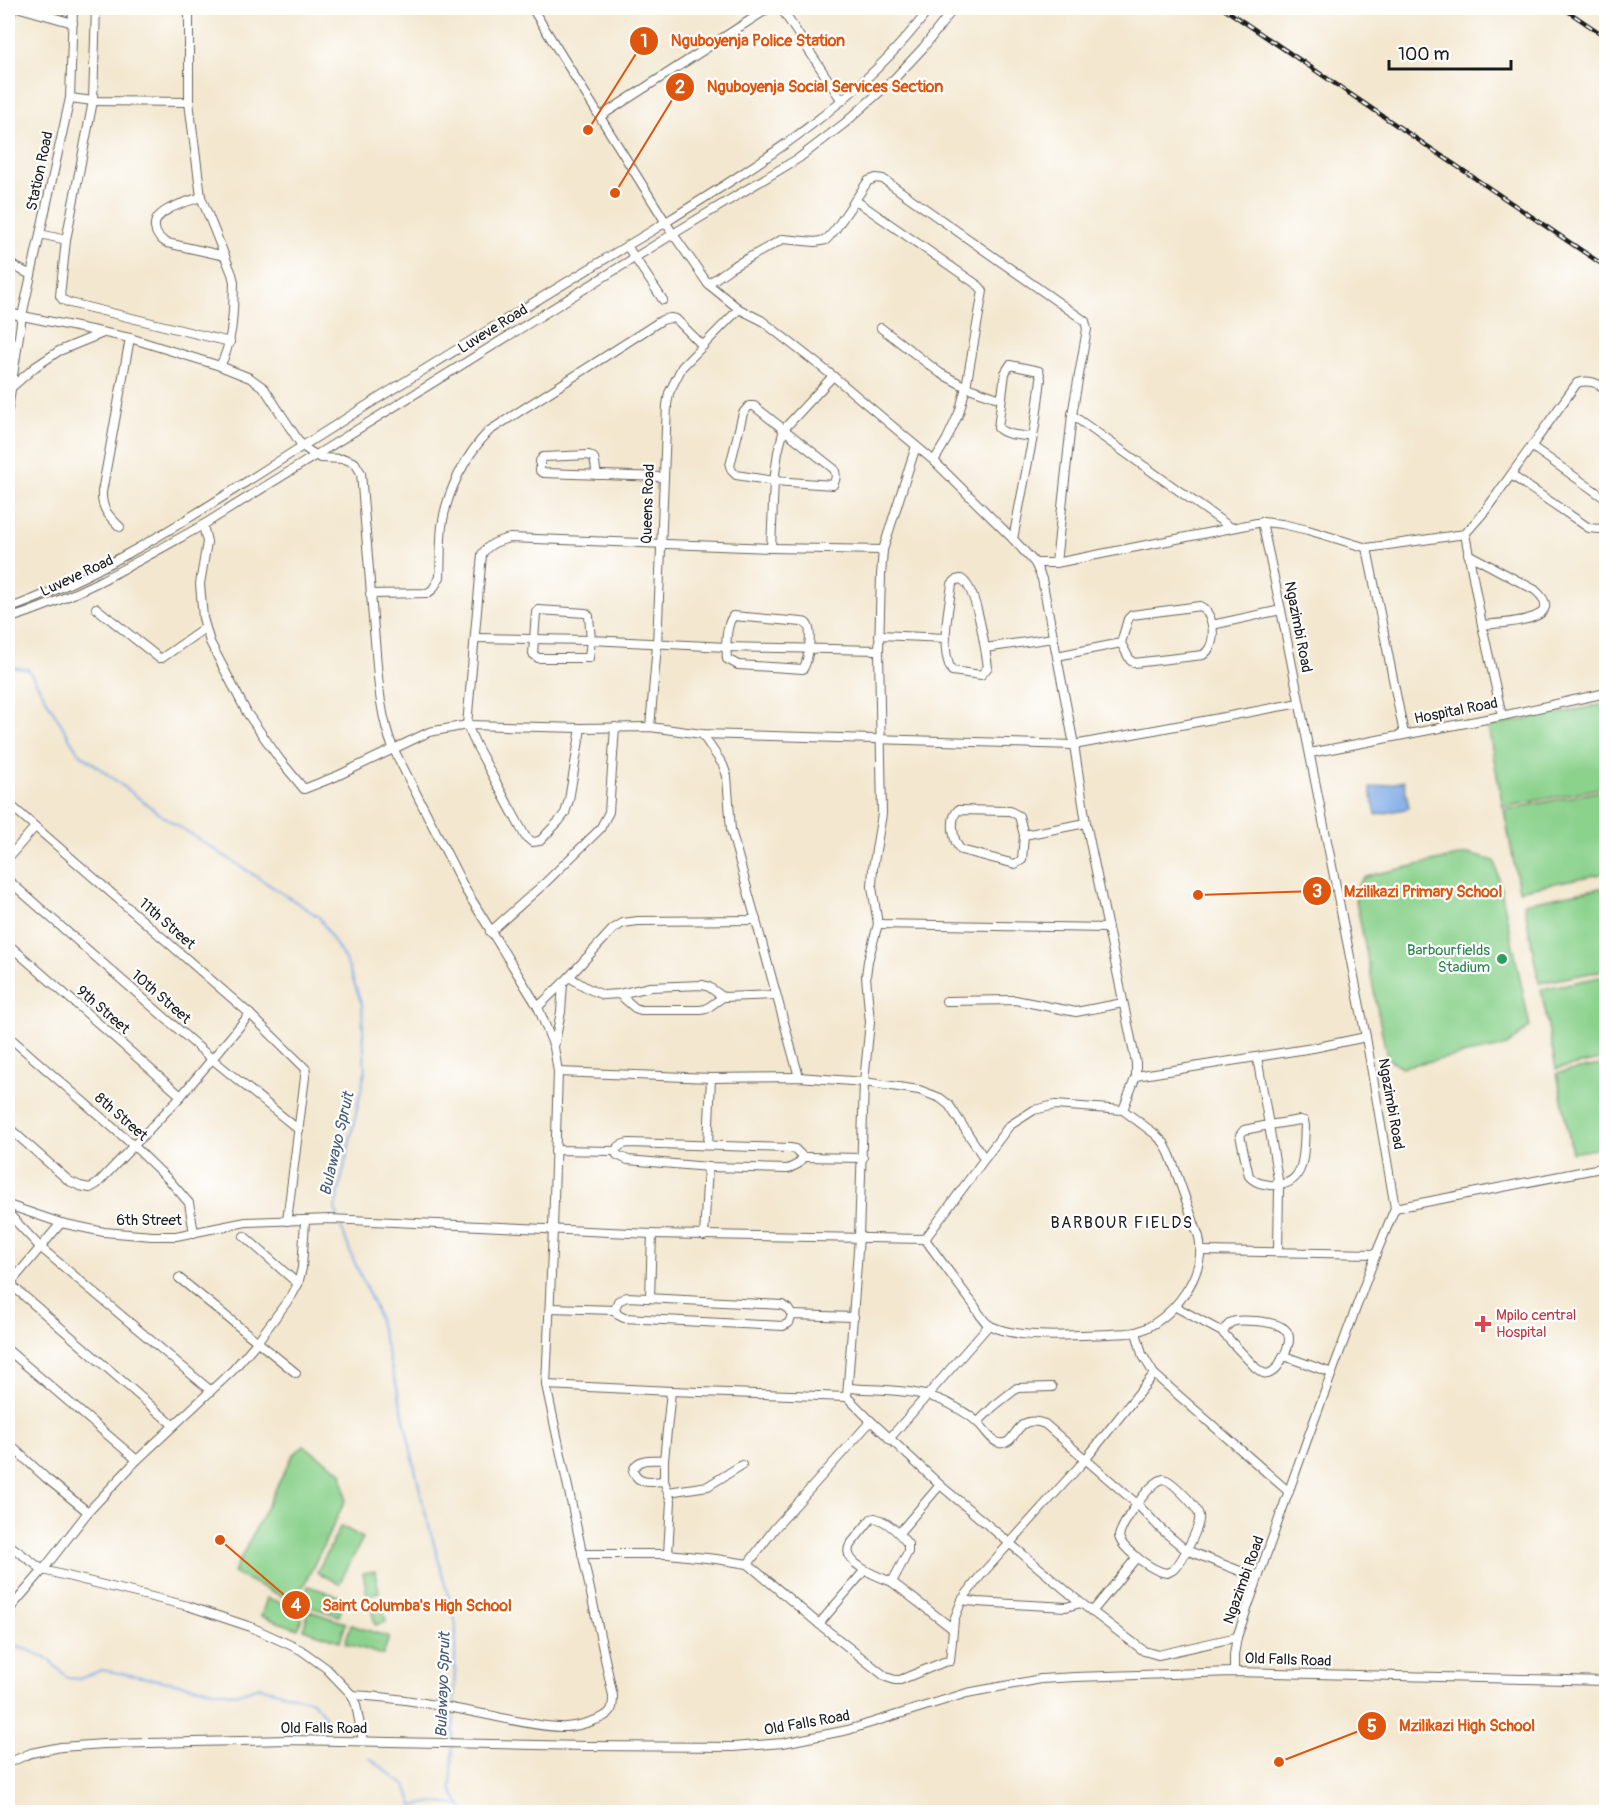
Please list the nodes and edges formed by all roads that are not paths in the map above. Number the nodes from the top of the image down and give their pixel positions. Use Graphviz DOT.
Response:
graph roads {
  1 [pos="12,8"];
  2 [pos="20,8"];
  3 [pos="73,8"];
  4 [pos="96,8"];
  5 [pos="189,8"];
  6 [pos="532,8"];
  7 [pos="769,8"];
  8 [pos="781,8"];
  9 [pos="930,8"];
  10 [pos="954,8"];
  11 [pos="73,23"];
  12 [pos="8,27"];
  13 [pos="70,99"];
  14 [pos="93,100"];
  15 [pos="842,101"];
  16 [pos="189,102"];
  17 [pos="601,116"];
  18 [pos="201,197"];
  19 [pos="855,200"];
  20 [pos="666,221"];
  21 [pos="40,234"];
  22 [pos="673,234"];
  23 [pos="66,240"];
  24 [pos="627,246"];
  25 [pos="225,255"];
  26 [pos="634,258"];
  27 [pos="8,262"];
  28 [pos="31,275"];
  29 [pos="708,284"];
  30 [pos="663,300"];
  31 [pos="738,309"];
  32 [pos="8,313"];
  33 [pos="22,316"];
  34 [pos="881,328"];
  35 [pos="103,333"];
  36 [pos="130,338"];
  37 [pos="230,342"];
  38 [pos="703,346"];
  39 [pos="220,366"];
  40 [pos="833,376"];
  41 [pos="12,387"];
  42 [pos="966,387"];
  43 [pos="1606,389"];
  44 [pos="1001,399"];
  45 [pos="8,409"];
  46 [pos="1072,415"];
  47 [pos="784,429"];
  48 [pos="1033,437"];
  49 [pos="302,446"];
  50 [pos="916,446"];
  51 [pos="1531,446"];
  52 [pos="315,456"];
  53 [pos="934,461"];
  54 [pos="597,475"];
  55 [pos="1511,475"];
  56 [pos="663,477"];
  57 [pos="774,481"];
  58 [pos="1606,500"];
  59 [pos="1262,522"];
  60 [pos="203,525"];
  61 [pos="1606,525"];
  62 [pos="120,527"];
  63 [pos="1230,527"];
  64 [pos="1465,534"];
  65 [pos="1014,539"];
  66 [pos="660,543"];
  67 [pos="771,548"];
  68 [pos="1367,548"];
  69 [pos="883,550"];
  70 [pos="1468,554"];
  71 [pos="1056,562"];
  72 [pos="1035,563"];
  73 [pos="370,594"];
  74 [pos="8,607"];
  75 [pos="96,609"];
  76 [pos="1281,610"];
  77 [pos="8,619"];
  78 [pos="1212,625"];
  79 [pos="1482,625"];
  80 [pos="205,628"];
  81 [pos="879,635"];
  82 [pos="475,638"];
  83 [pos="946,638"];
  84 [pos="1053,638"];
  85 [pos="533,639"];
  86 [pos="591,640"];
  87 [pos="1121,643"];
  88 [pos="657,645"];
  89 [pos="726,647"];
  90 [pos="985,648"];
  91 [pos="809,649"];
  92 [pos="879,650"];
  93 [pos="1057,656"];
  94 [pos="1606,693"];
  95 [pos="1299,703"];
  96 [pos="1502,716"];
  97 [pos="467,725"];
  98 [pos="615,727"];
  99 [pos="650,727"];
  100 [pos="581,728"];
  101 [pos="702,734"];
  102 [pos="1404,734"];
  103 [pos="880,740"];
  104 [pos="1074,745"];
  105 [pos="393,748"];
  106 [pos="1310,753"];
  107 [pos="8,803"];
  108 [pos="1086,823"];
  109 [pos="35,827"];
  110 [pos="1024,835"];
  111 [pos="8,858"];
  112 [pos="8,880"];
  113 [pos="756,920"];
  114 [pos="878,924"];
  115 [pos="1108,928"];
  116 [pos="490,932"];
  117 [pos="8,944"];
  118 [pos="566,980"];
  119 [pos="619,994"];
  120 [pos="776,996"];
  121 [pos="723,997"];
  122 [pos="946,1001"];
  123 [pos="1123,1003"];
  124 [pos="538,1007"];
  125 [pos="250,1014"];
  126 [pos="8,1036"];
  127 [pos="1366,1037"];
  128 [pos="554,1047"];
  129 [pos="1257,1057"];
  130 [pos="212,1059"];
  131 [pos="558,1072"];
  132 [pos="1136,1076"];
  133 [pos="799,1077"];
  134 [pos="711,1078"];
  135 [pos="864,1082"];
  136 [pos="181,1096"];
  137 [pos="1123,1110"];
  138 [pos="1269,1125"];
  139 [pos="8,1127"];
  140 [pos="299,1130"];
  141 [pos="708,1145"];
  142 [pos="134,1146"];
  143 [pos="555,1150"];
  144 [pos="615,1151"];
  145 [pos="803,1157"];
  146 [pos="863,1158"];
  147 [pos="984,1158"];
  148 [pos="708,1167"];
  149 [pos="1606,1167"];
  150 [pos="1279,1186"];
  151 [pos="8,1204"];
  152 [pos="1395,1208"];
  153 [pos="8,1213"];
  154 [pos="287,1221"];
  155 [pos="305,1221"];
  156 [pos="61,1223"];
  157 [pos="553,1229"];
  158 [pos="194,1233"];
  159 [pos="652,1234"];
  160 [pos="244,1236"];
  161 [pos="704,1236"];
  162 [pos="859,1237"];
  163 [pos="925,1239"];
  164 [pos="40,1247"];
  165 [pos="1201,1251"];
  166 [pos="1278,1251"];
  167 [pos="1376,1254"];
  168 [pos="179,1278"];
  169 [pos="8,1284"];
  170 [pos="298,1284"];
  171 [pos="650,1298"];
  172 [pos="1176,1307"];
  173 [pos="550,1308"];
  174 [pos="615,1310"];
  175 [pos="792,1315"];
  176 [pos="854,1317"];
  177 [pos="989,1325"];
  178 [pos="1136,1332"];
  179 [pos="1222,1332"];
  180 [pos="257,1342"];
  181 [pos="8,1350"];
  182 [pos="1284,1356"];
  183 [pos="1332,1373"];
  184 [pos="296,1374"];
  185 [pos="1154,1374"];
  186 [pos="546,1385"];
  187 [pos="1052,1388"];
  188 [pos="210,1390"];
  189 [pos="670,1391"];
  190 [pos="848,1393"];
  191 [pos="929,1394"];
  192 [pos="871,1421"];
  193 [pos="978,1422"];
  194 [pos="173,1425"];
  195 [pos="889,1439"];
  196 [pos="8,1443"];
  197 [pos="137,1460"];
  198 [pos="663,1460"];
  199 [pos="1085,1460"];
  200 [pos="742,1465"];
  201 [pos="664,1481"];
  202 [pos="940,1485"];
  203 [pos="668,1492"];
  204 [pos="1289,1492"];
  205 [pos="1137,1504"];
  206 [pos="88,1512"];
  207 [pos="899,1533"];
  208 [pos="8,1544"];
  209 [pos="1010,1544"];
  210 [pos="1186,1550"];
  211 [pos="582,1554"];
  212 [pos="668,1554"];
  213 [pos="1137,1557"];
  214 [pos="748,1564"];
  215 [pos="43,1570"];
  216 [pos="864,1571"];
  217 [pos="1258,1578"];
  218 [pos="892,1582"];
  219 [pos="962,1600"];
  220 [pos="1081,1603"];
  221 [pos="8,1611"];
  222 [pos="1092,1612"];
  223 [pos="819,1624"];
  224 [pos="953,1629"];
  225 [pos="1237,1637"];
  226 [pos="1234,1672"];
  227 [pos="1606,1681"];
  228 [pos="352,1695"];
  229 [pos="363,1741"];
  230 [pos="8,1763"];
  1 -- 12 [label="street"];
  2 -- 11 [label="street"];
  3 -- 11 [label="street, Station Road"];
  4 -- 14 [label="street"];
  5 -- 16 [label="street"];
  6 -- 17 [label="street"];
  7 -- 17 [label="street"];
  8 -- 15 [label="street"];
  9 -- 15 [label="street, Luveve Road"];
  10 -- 22 [label="street, Luveve Road"];
  11 -- 13 [label="street, Station Road"];
  13 -- 14 [label="street"];
  13 -- 21 [label="street, Station Road"];
  14 -- 16 [label="street"];
  14 -- 23 [label="street"];
  15 -- 20 [label="street, Luveve Road"];
  16 -- 18 [label="street"];
  17 -- 20 [label="street"];
  18 -- 25 [label="street"];
  18 -- 25 [label="street"];
  19 -- 29 [label="street"];
  19 -- 42 [label="street"];
  19 -- 46 [label="street"];
  20 -- 22 [label="street"];
  20 -- 24 [label="street, Luveve Road"];
  21 -- 23 [label="street"];
  21 -- 28 [label="street, Station Road"];
  22 -- 26 [label="street, Luveve Road"];
  22 -- 29 [label="street"];
  23 -- 37 [label="street"];
  24 -- 26 [label="street"];
  24 -- 49 [label="street, Luveve Road"];
  25 -- 37 [label="street"];
  26 -- 30 [label="street"];
  26 -- 52 [label="street, Luveve Road"];
  27 -- 28 [label="street"];
  28 -- 33 [label="street, Station Road"];
  29 -- 31 [label="street"];
  31 -- 38 [label="street, Queens Road"];
  31 -- 40 [label="street"];
  32 -- 33 [label="street"];
  33 -- 35 [label="street"];
  33 -- 41 [label="street, Station Road"];
  34 -- 42 [label="street"];
  35 -- 36 [label="street"];
  35 -- 41 [label="street"];
  36 -- 39 [label="street"];
  36 -- 62 [label="street"];
  37 -- 39 [label="street"];
  38 -- 56 [label="street, Queens Road"];
  38 -- 73 [label="street"];
  39 -- 49 [label="street"];
  40 -- 47 [label="street"];
  40 -- 50 [label="street"];
  41 -- 45 [label="street, Station Road"];
  42 -- 44 [label="street"];
  42 -- 53 [label="street"];
  43 -- 51 [label="street"];
  44 -- 48 [label="street"];
  44 -- 48 [label="street"];
  46 -- 63 [label="street"];
  46 -- 71 [label="street"];
  47 -- 57 [label="street"];
  47 -- 57 [label="street"];
  47 -- 57 [label="street"];
  48 -- 65 [label="street"];
  49 -- 52 [label="street"];
  49 -- 74 [label="street, Luveve Road"];
  50 -- 53 [label="street"];
  50 -- 69 [label="street"];
  51 -- 55 [label="street"];
  51 -- 58 [label="street"];
  52 -- 60 [label="street, Luveve Road"];
  52 -- 73 [label="street"];
  53 -- 65 [label="street"];
  54 -- 54 [label="street"];
  54 -- 56 [label="street"];
  55 -- 61 [label="street"];
  55 -- 64 [label="street"];
  56 -- 66 [label="street, Queens Road"];
  57 -- 67 [label="street"];
  59 -- 63 [label="street"];
  59 -- 68 [label="street"];
  59 -- 76 [label="street, Ngazimbi Road"];
  60 -- 77 [label="street, Luveve Road"];
  60 -- 80 [label="street"];
  63 -- 71 [label="street"];
  64 -- 68 [label="street"];
  64 -- 70 [label="street"];
  65 -- 72 [label="street"];
  66 -- 67 [label="street"];
  66 -- 82 [label="street"];
  66 -- 88 [label="street, Queens Road"];
  67 -- 69 [label="street"];
  68 -- 102 [label="street"];
  69 -- 81 [label="street"];
  70 -- 79 [label="street"];
  70 -- 79 [label="street"];
  71 -- 72 [label="street"];
  72 -- 84 [label="street"];
  73 -- 105 [label="street"];
  75 -- 80 [label="street"];
  76 -- 78 [label="street"];
  76 -- 95 [label="street, Ngazimbi Road"];
  78 -- 87 [label="street"];
  78 -- 87 [label="street"];
  79 -- 96 [label="street"];
  80 -- 105 [label="street"];
  81 -- 83 [label="street"];
  81 -- 92 [label="street"];
  82 -- 85 [label="street"];
  82 -- 97 [label="street"];
  83 -- 90 [label="street"];
  83 -- 90 [label="street"];
  84 -- 90 [label="street"];
  84 -- 93 [label="street"];
  85 -- 86 [label="street"];
  85 -- 86 [label="street"];
  85 -- 86 [label="street"];
  86 -- 88 [label="street"];
  87 -- 93 [label="street"];
  88 -- 89 [label="street"];
  88 -- 99 [label="street, Queens Road"];
  89 -- 91 [label="street"];
  89 -- 91 [label="street"];
  89 -- 91 [label="street"];
  91 -- 92 [label="street"];
  92 -- 103 [label="street"];
  93 -- 104 [label="street"];
  94 -- 96 [label="street, Hospital Road"];
  95 -- 104 [label="street"];
  95 -- 106 [label="street, Ngazimbi Road"];
  96 -- 102 [label="street, Hospital Road"];
  97 -- 100 [label="street"];
  97 -- 100 [label="street"];
  97 -- 105 [label="street"];
  98 -- 99 [label="street"];
  98 -- 100 [label="street"];
  98 -- 116 [label="street"];
  99 -- 101 [label="street"];
  101 -- 103 [label="street"];
  101 -- 113 [label="street"];
  102 -- 106 [label="street, Hospital Road"];
  103 -- 104 [label="street"];
  103 -- 114 [label="street"];
  104 -- 108 [label="street"];
  105 -- 116 [label="street"];
  106 -- 127 [label="street, Ngazimbi Road"];
  107 -- 109 [label="street, 11th Street"];
  108 -- 110 [label="street"];
  108 -- 115 [label="street"];
  109 -- 111 [label="street"];
  109 -- 125 [label="street, 11th Street"];
  110 -- 110 [label="street"];
  112 -- 130 [label="street, 10th Street"];
  113 -- 118 [label="street"];
  113 -- 120 [label="street"];
  114 -- 115 [label="street"];
  114 -- 135 [label="street"];
  115 -- 123 [label="street"];
  116 -- 124 [label="street"];
  117 -- 136 [label="street, 9th Street"];
  118 -- 119 [label="street"];
  118 -- 124 [label="street"];
  118 -- 128 [label="street"];
  119 -- 121 [label="street"];
  119 -- 121 [label="street"];
  120 -- 121 [label="street"];
  120 -- 133 [label="street"];
  122 -- 123 [label="street"];
  123 -- 132 [label="street"];
  124 -- 128 [label="street"];
  125 -- 130 [label="street"];
  125 -- 140 [label="street, 11th Street"];
  126 -- 142 [label="street, 8th Street"];
  127 -- 129 [label="street"];
  127 -- 152 [label="street, Ngazimbi Road"];
  128 -- 131 [label="street"];
  129 -- 132 [label="street"];
  129 -- 138 [label="street"];
  130 -- 136 [label="street"];
  130 -- 140 [label="street, 10th Street"];
  131 -- 134 [label="street"];
  131 -- 143 [label="street"];
  132 -- 137 [label="street"];
  133 -- 134 [label="street"];
  133 -- 135 [label="street"];
  134 -- 141 [label="street"];
  135 -- 146 [label="street"];
  135 -- 147 [label="street"];
  136 -- 142 [label="street"];
  137 -- 147 [label="street"];
  137 -- 165 [label="street"];
  138 -- 150 [label="street"];
  138 -- 150 [label="street"];
  138 -- 150 [label="street"];
  139 -- 142 [label="street"];
  140 -- 154 [label="street"];
  141 -- 144 [label="street"];
  141 -- 145 [label="street"];
  142 -- 158 [label="street, 8th Street"];
  143 -- 144 [label="street"];
  143 -- 157 [label="street"];
  144 -- 148 [label="street"];
  145 -- 146 [label="street"];
  145 -- 148 [label="street"];
  146 -- 162 [label="street"];
  147 -- 163 [label="street"];
  148 -- 161 [label="street"];
  149 -- 152 [label="street"];
  150 -- 166 [label="street"];
  151 -- 156 [label="street, 6th Street"];
  152 -- 167 [label="street, Ngazimbi Road"];
  153 -- 164 [label="street"];
  154 -- 155 [label="street, 6th Street"];
  154 -- 158 [label="street, 6th Street"];
  155 -- 157 [label="street, 6th Street"];
  155 -- 170 [label="street"];
  156 -- 158 [label="street, 6th Street"];
  156 -- 164 [label="street"];
  157 -- 159 [label="street, 6th Street"];
  157 -- 173 [label="street"];
  159 -- 161 [label="street, 6th Street"];
  159 -- 171 [label="street"];
  160 -- 170 [label="street"];
  161 -- 162 [label="street, 6th Street"];
  162 -- 163 [label="street, 6th Street"];
  162 -- 176 [label="street"];
  163 -- 177 [label="street"];
  164 -- 169 [label="street"];
  164 -- 188 [label="street"];
  165 -- 166 [label="street"];
  165 -- 172 [label="street"];
  166 -- 167 [label="street"];
  167 -- 183 [label="street, Ngazimbi Road"];
  168 -- 180 [label="street"];
  169 -- 194 [label="street"];
  170 -- 180 [label="street"];
  171 -- 174 [label="street"];
  171 -- 175 [label="street"];
  172 -- 178 [label="street"];
  172 -- 179 [label="street"];
  173 -- 174 [label="street"];
  173 -- 186 [label="street"];
  174 -- 175 [label="street"];
  175 -- 176 [label="street"];
  176 -- 190 [label="street"];
  177 -- 178 [label="street"];
  177 -- 191 [label="street"];
  178 -- 185 [label="street"];
  179 -- 182 [label="street"];
  179 -- 182 [label="street"];
  180 -- 184 [label="street"];
  180 -- 188 [label="street"];
  181 -- 197 [label="street"];
  182 -- 183 [label="street"];
  183 -- 204 [label="street, Ngazimbi Road"];
  185 -- 199 [label="street"];
  185 -- 204 [label="street"];
  186 -- 189 [label="street"];
  186 -- 211 [label="street"];
  187 -- 193 [label="street"];
  188 -- 194 [label="street"];
  189 -- 190 [label="street"];
  189 -- 198 [label="street"];
  190 -- 191 [label="street"];
  190 -- 192 [label="street"];
  191 -- 193 [label="street"];
  191 -- 195 [label="street"];
  192 -- 195 [label="street"];
  192 -- 214 [label="street"];
  193 -- 199 [label="street"];
  194 -- 197 [label="street"];
  195 -- 202 [label="street"];
  196 -- 206 [label="street"];
  197 -- 206 [label="street"];
  198 -- 201 [label="street"];
  198 -- 201 [label="street"];
  199 -- 205 [label="street"];
  199 -- 209 [label="street"];
  200 -- 203 [label="street"];
  201 -- 203 [label="street"];
  202 -- 207 [label="street"];
  202 -- 209 [label="street"];
  203 -- 212 [label="street"];
  204 -- 217 [label="street, Ngazimbi Road"];
  205 -- 210 [label="street"];
  205 -- 210 [label="street"];
  205 -- 213 [label="street"];
  206 -- 215 [label="street"];
  207 -- 216 [label="street"];
  207 -- 218 [label="street"];
  208 -- 215 [label="street"];
  209 -- 219 [label="street"];
  209 -- 220 [label="street"];
  210 -- 213 [label="street"];
  210 -- 217 [label="street"];
  211 -- 212 [label="street"];
  211 -- 228 [label="street"];
  212 -- 214 [label="street"];
  213 -- 222 [label="street"];
  214 -- 223 [label="street"];
  215 -- 221 [label="street"];
  215 -- 228 [label="street"];
  216 -- 218 [label="street"];
  216 -- 223 [label="street"];
  217 -- 225 [label="street, Ngazimbi Road"];
  218 -- 224 [label="street"];
  219 -- 220 [label="street"];
  219 -- 224 [label="street"];
  220 -- 222 [label="street"];
  222 -- 225 [label="street"];
  223 -- 224 [label="street"];
  225 -- 226 [label="street, Ngazimbi Road"];
  226 -- 227 [label="street, Old Falls Road"];
  226 -- 229 [label="street, Old Falls Road"];
  228 -- 229 [label="street"];
  229 -- 230 [label="street, Old Falls Road"];
}
